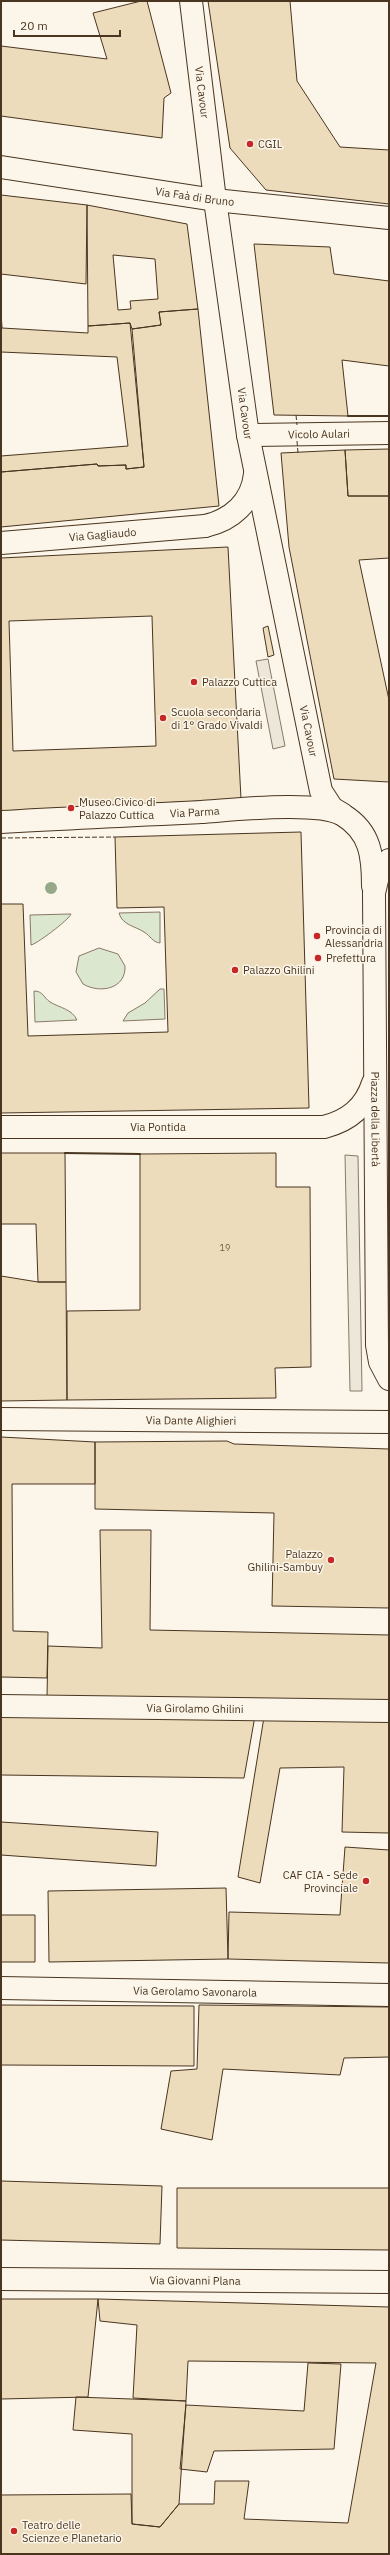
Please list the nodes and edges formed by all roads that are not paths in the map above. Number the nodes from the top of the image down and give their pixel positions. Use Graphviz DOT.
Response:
graph roads {
  1 [pos="191,1"];
  2 [pos="1,167"];
  3 [pos="215,200"];
  4 [pos="389,218"];
  5 [pos="389,433"];
  6 [pos="248,435"];
  7 [pos="255,470"];
  8 [pos="1,543"];
  9 [pos="342,814"];
  10 [pos="1,822"];
  11 [pos="389,860"];
  12 [pos="374,897"];
  13 [pos="374,1074"];
  14 [pos="1,1127"];
  15 [pos="389,1379"];
  16 [pos="1,1419"];
  17 [pos="385,1422"];
  18 [pos="1,1706"];
  19 [pos="389,1711"];
  20 [pos="1,1988"];
  21 [pos="389,1995"];
  22 [pos="1,2279"];
  23 [pos="389,2282"];
  1 -- 3 [label="street, Via Cavour"];
  2 -- 3 [label="street, Via Faà di Bruno"];
  3 -- 4 [label="street, Via Faà di Bruno"];
  3 -- 6 [label="street, Via Cavour"];
  5 -- 6 [label="street, Vicolo Aulari"];
  6 -- 7 [label="street, Via Cavour"];
  7 -- 8 [label="street, Via Gagliaudo"];
  7 -- 9 [label="street, Via Cavour"];
  9 -- 10 [label="street, Via Parma"];
  9 -- 12 [label="street, Via Cavour"];
  11 -- 12 [label="street, Piazza della Libertà"];
  12 -- 13 [label="street, Piazza della Libertà"];
  13 -- 14 [label="street, Via Pontida"];
  13 -- 15 [label="street, Piazza della Libertà"];
  16 -- 17 [label="street, Via Dante Alighieri"];
  18 -- 19 [label="street, Via Girolamo Ghilini"];
  20 -- 21 [label="street, Via Gerolamo Savonarola"];
  22 -- 23 [label="street, Via Giovanni Plana"];
}
